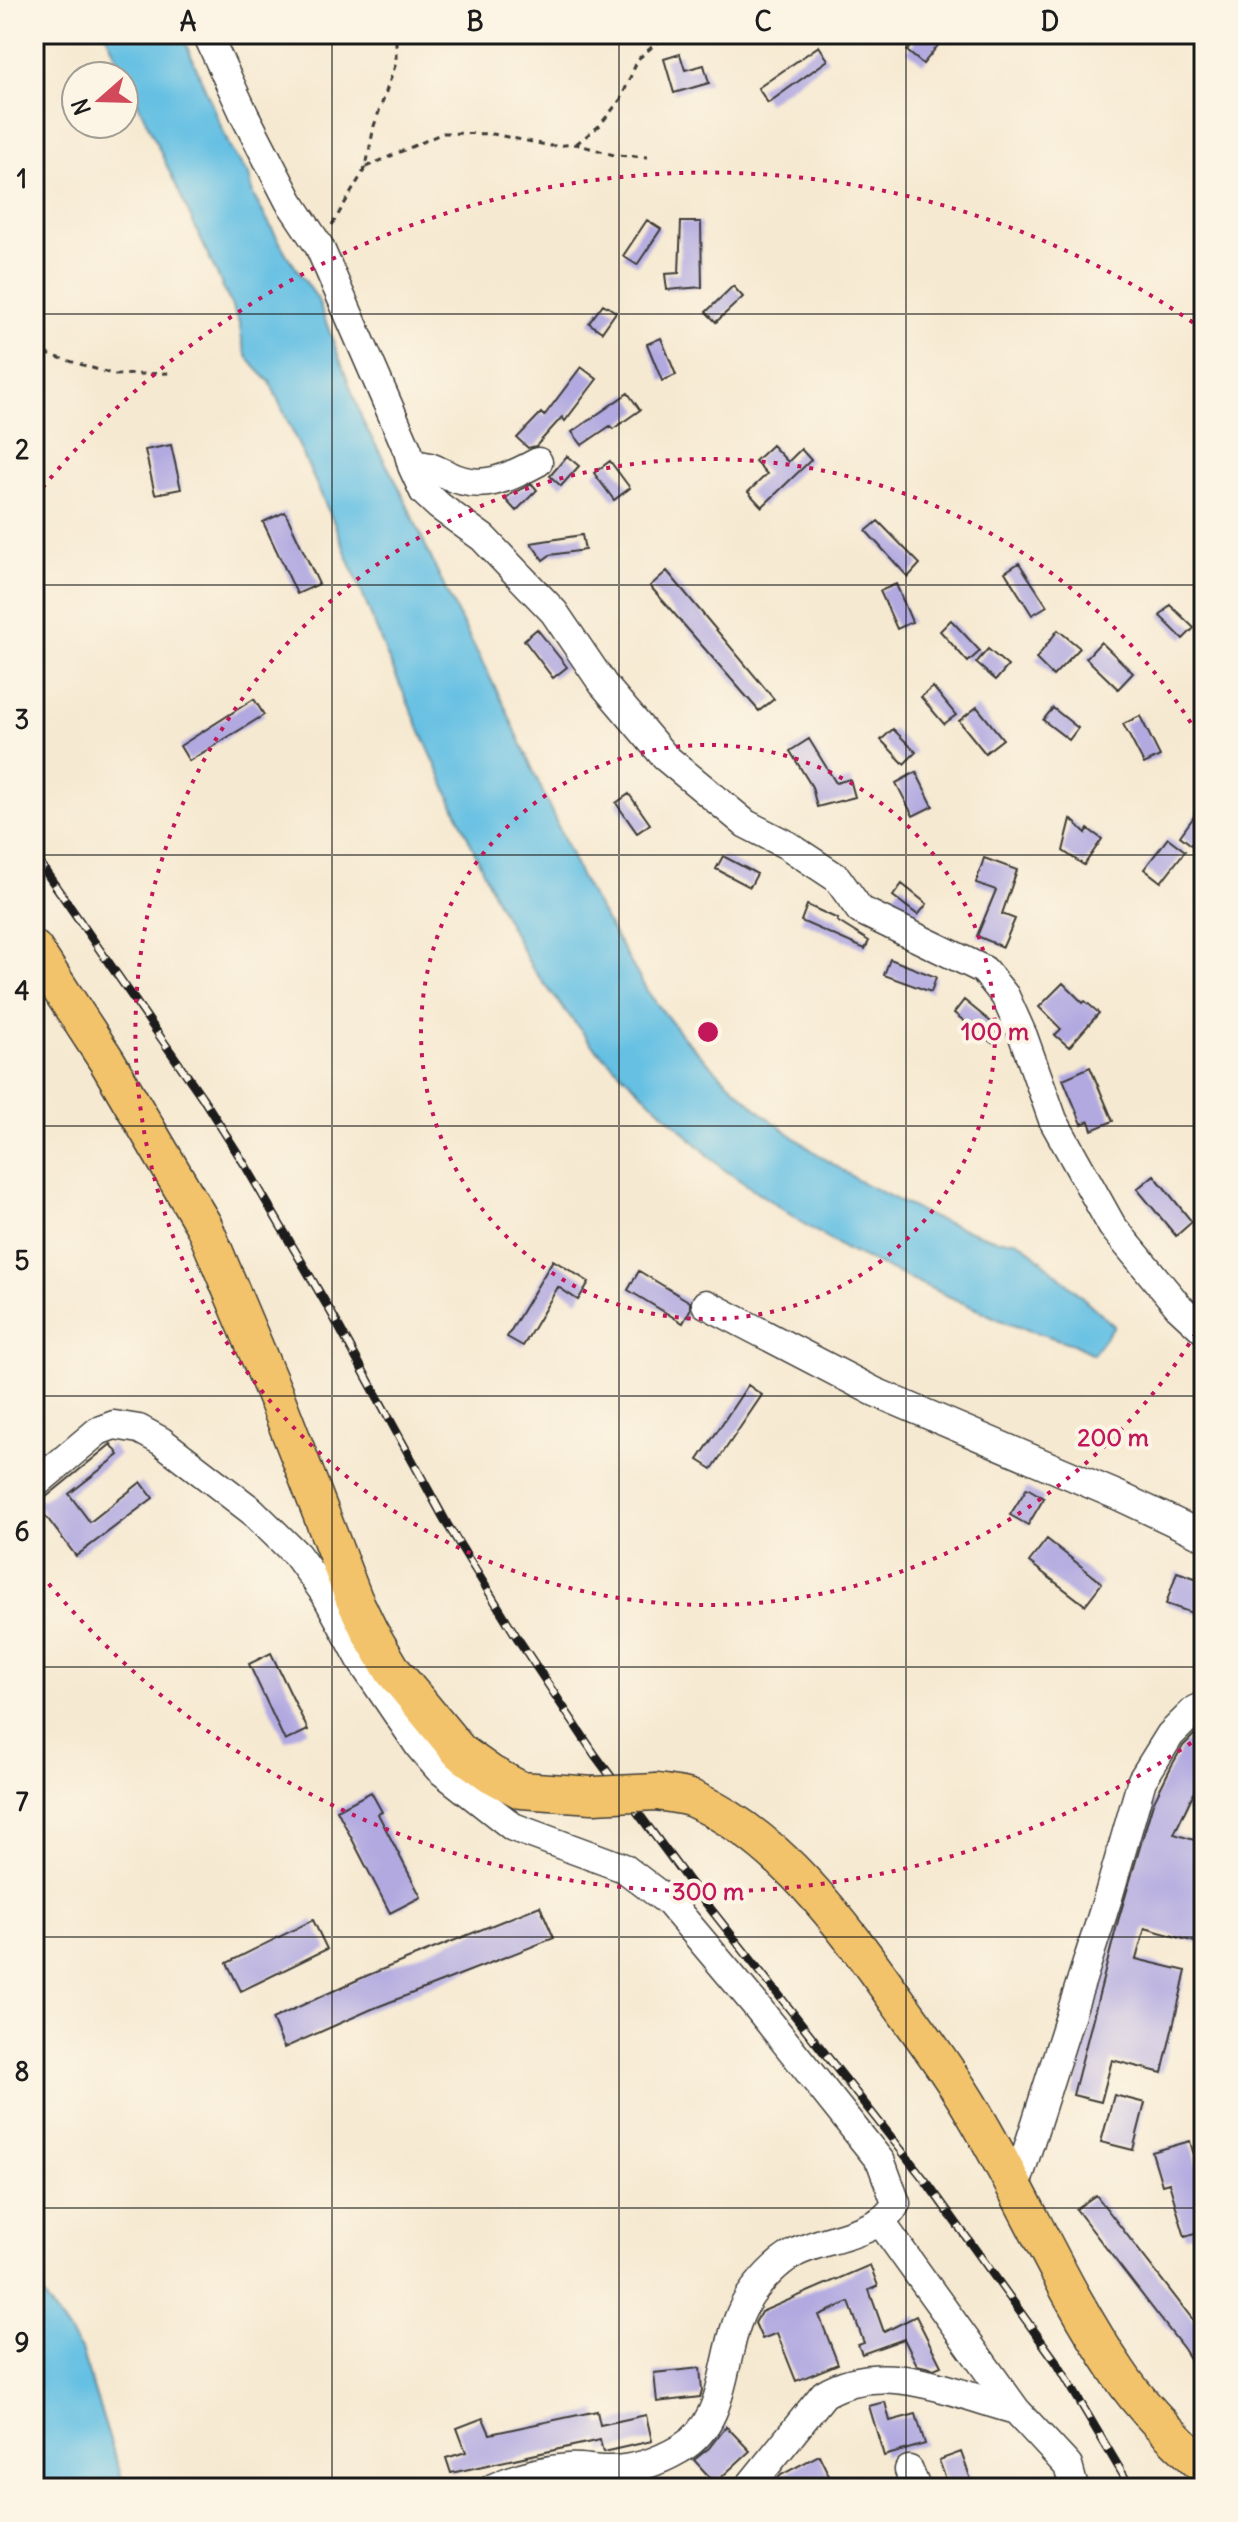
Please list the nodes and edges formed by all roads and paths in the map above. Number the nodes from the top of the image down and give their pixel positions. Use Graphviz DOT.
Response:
graph roads {
  1 [pos="207,34"];
  2 [pos="396,34"];
  3 [pos="667,34"];
  4 [pos="576,144"];
  5 [pos="648,157"];
  6 [pos="366,167"];
  7 [pos="319,246"];
  8 [pos="34,350"];
  9 [pos="170,373"];
  10 [pos="538,462"];
  11 [pos="412,466"];
  12 [pos="34,949"];
  13 [pos="706,1304"];
  14 [pos="1204,1330"];
  15 [pos="34,1485"];
  16 [pos="1204,1536"];
  17 [pos="1204,1706"];
  18 [pos="450,1761"];
  19 [pos="1015,2189"];
  20 [pos="880,2221"];
  21 [pos="1016,2410"];
  22 [pos="1204,2466"];
  23 [pos="493,2488"];
  24 [pos="748,2488"];
  25 [pos="1074,2488"];
  1 -- 7 [label="street"];
  2 -- 6 [label="path"];
  3 -- 4 [label="path"];
  4 -- 5 [label="path"];
  4 -- 6 [label="path"];
  6 -- 7 [label="path"];
  7 -- 11 [label="street"];
  8 -- 9 [label="path"];
  10 -- 11 [label="street"];
  11 -- 14 [label="street"];
  12 -- 18 [label="main road"];
  13 -- 16 [label="street"];
  15 -- 18 [label="street"];
  17 -- 19 [label="street"];
  18 -- 19 [label="main road, bridge"];
  18 -- 20 [label="street"];
  19 -- 22 [label="main road"];
  20 -- 21 [label="street"];
  20 -- 23 [label="street"];
  21 -- 24 [label="street"];
  21 -- 25 [label="street"];
}
